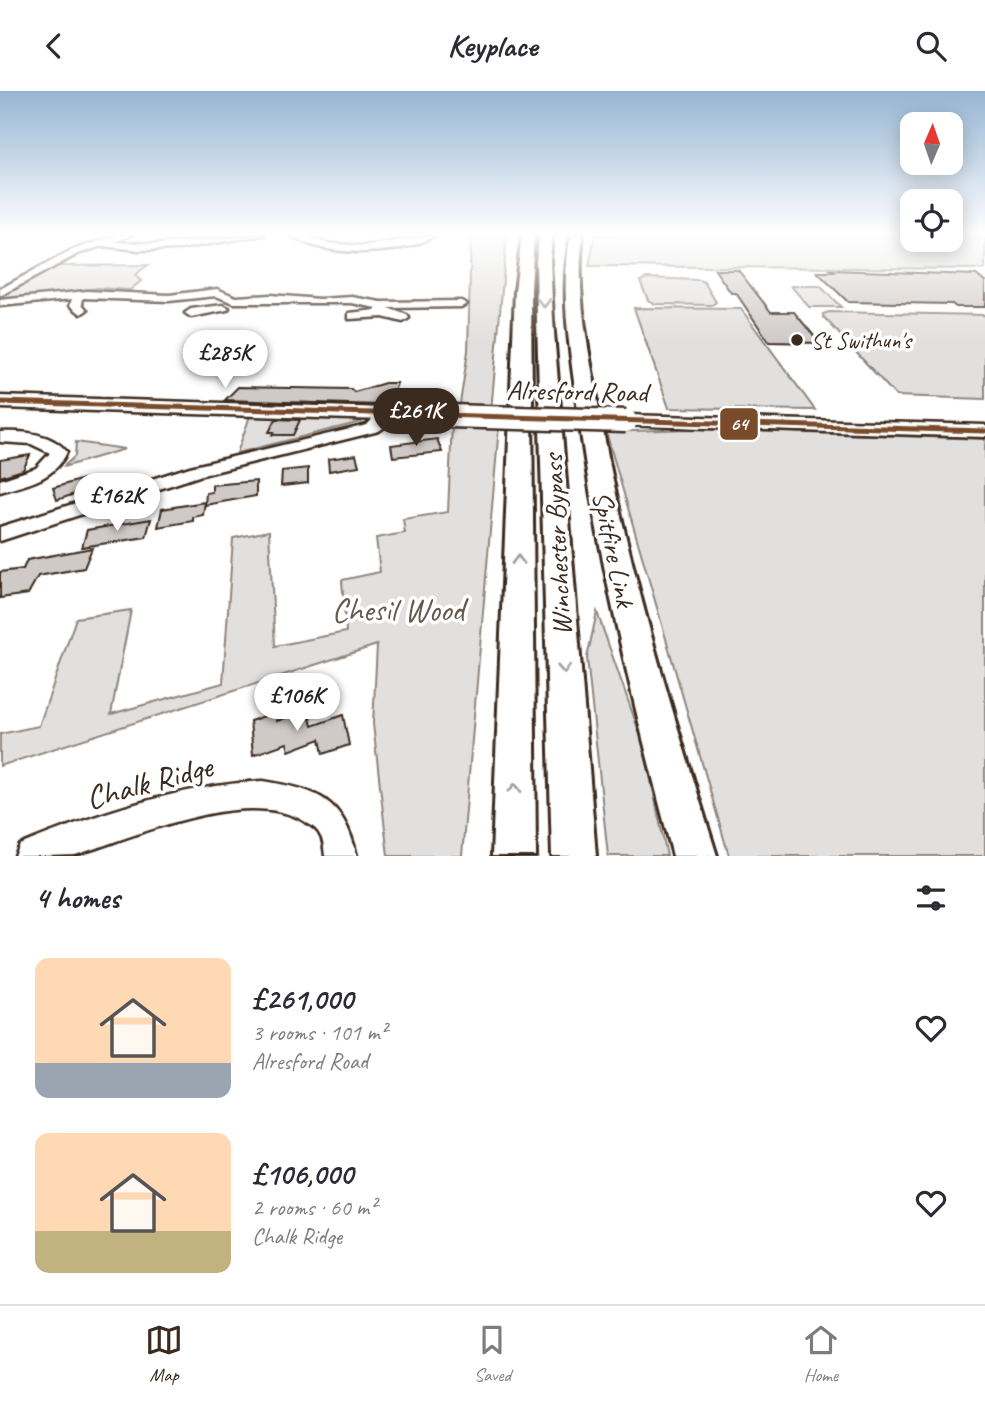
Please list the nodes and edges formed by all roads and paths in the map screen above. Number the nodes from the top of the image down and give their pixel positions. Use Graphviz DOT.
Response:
graph roads {
  1 [pos="40,271"];
  2 [pos="525,271"];
  3 [pos="543,271"];
  4 [pos="573,271"];
  5 [pos="0,283"];
  6 [pos="18,283"];
  7 [pos="231,286"];
  8 [pos="217,292"];
  9 [pos="0,293"];
  10 [pos="234,300"];
  11 [pos="0,303"];
  12 [pos="461,303"];
  13 [pos="223,308"];
  14 [pos="382,309"];
  15 [pos="191,313"];
  16 [pos="238,313"];
  17 [pos="353,316"];
  18 [pos="403,318"];
  19 [pos="0,402"];
  20 [pos="385,414"];
  21 [pos="449,416"];
  22 [pos="626,421"];
  23 [pos="985,431"];
  24 [pos="0,437"];
  25 [pos="0,486"];
  26 [pos="0,534"];
  27 [pos="31,856"];
  28 [pos="341,856"];
  29 [pos="514,856"];
  30 [pos="574,856"];
  31 [pos="695,856"];
  1 -- 6 [label="street"];
  29 -- 2 [label="highway, Winchester Bypass, one-way"];
  3 -- 30 [label="highway, Winchester Bypass, one-way"];
  4 -- 31 [label="highway, Spitfire Link"];
  5 -- 6 [label="street"];
  6 -- 9 [label="street"];
  7 -- 8 [label="street"];
  8 -- 10 [label="street"];
  8 -- 11 [label="street"];
  10 -- 13 [label="street"];
  10 -- 14 [label="street"];
  12 -- 14 [label="street"];
  13 -- 15 [label="street"];
  13 -- 16 [label="street"];
  14 -- 17 [label="street"];
  14 -- 18 [label="street"];
  19 -- 20 [label="main road, Alresford Road"];
  20 -- 21 [label="main road, Alresford Road"];
  20 -- 26 [label="street"];
  21 -- 22 [label="main road, Alresford Road, bridge"];
  22 -- 23 [label="main road, Alresford Road"];
  24 -- 25 [label="street"];
  27 -- 28 [label="street, Chalk Ridge"];
}
